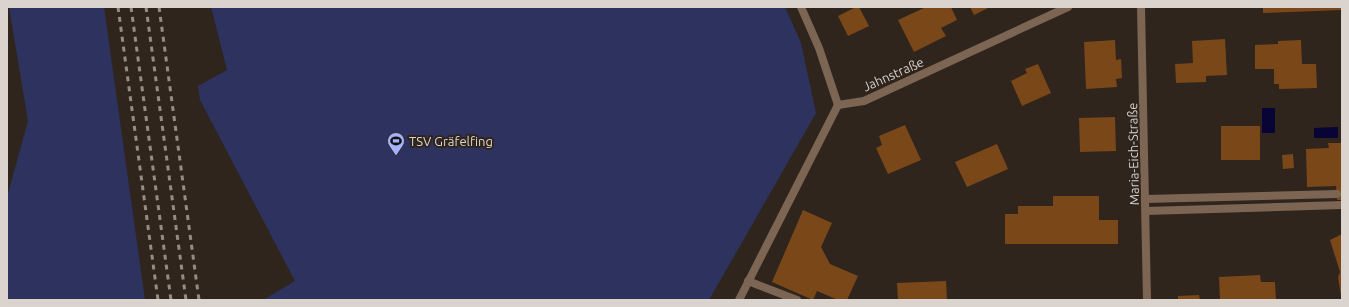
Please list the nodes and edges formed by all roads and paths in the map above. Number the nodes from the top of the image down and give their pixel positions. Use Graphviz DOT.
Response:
graph roads {
  1 [pos="801,7"];
  2 [pos="1068,7"];
  3 [pos="1141,7"];
  4 [pos="838,105"];
  5 [pos="1337,194"];
  6 [pos="1146,199"];
  7 [pos="1342,205"];
  8 [pos="1146,211"];
  9 [pos="748,281"];
  10 [pos="739,300"];
  11 [pos="797,300"];
  12 [pos="1147,300"];
  1 -- 4 [label="street"];
  2 -- 4 [label="street, Jahnstraße"];
  3 -- 6 [label="street, Maria-Eich-Straße"];
  4 -- 9 [label="street"];
  5 -- 6 [label="street"];
  6 -- 8 [label="street, Maria-Eich-Straße"];
  7 -- 8 [label="street"];
  8 -- 12 [label="street, Maria-Eich-Straße"];
  9 -- 10 [label="street"];
  9 -- 11 [label="street"];
}
